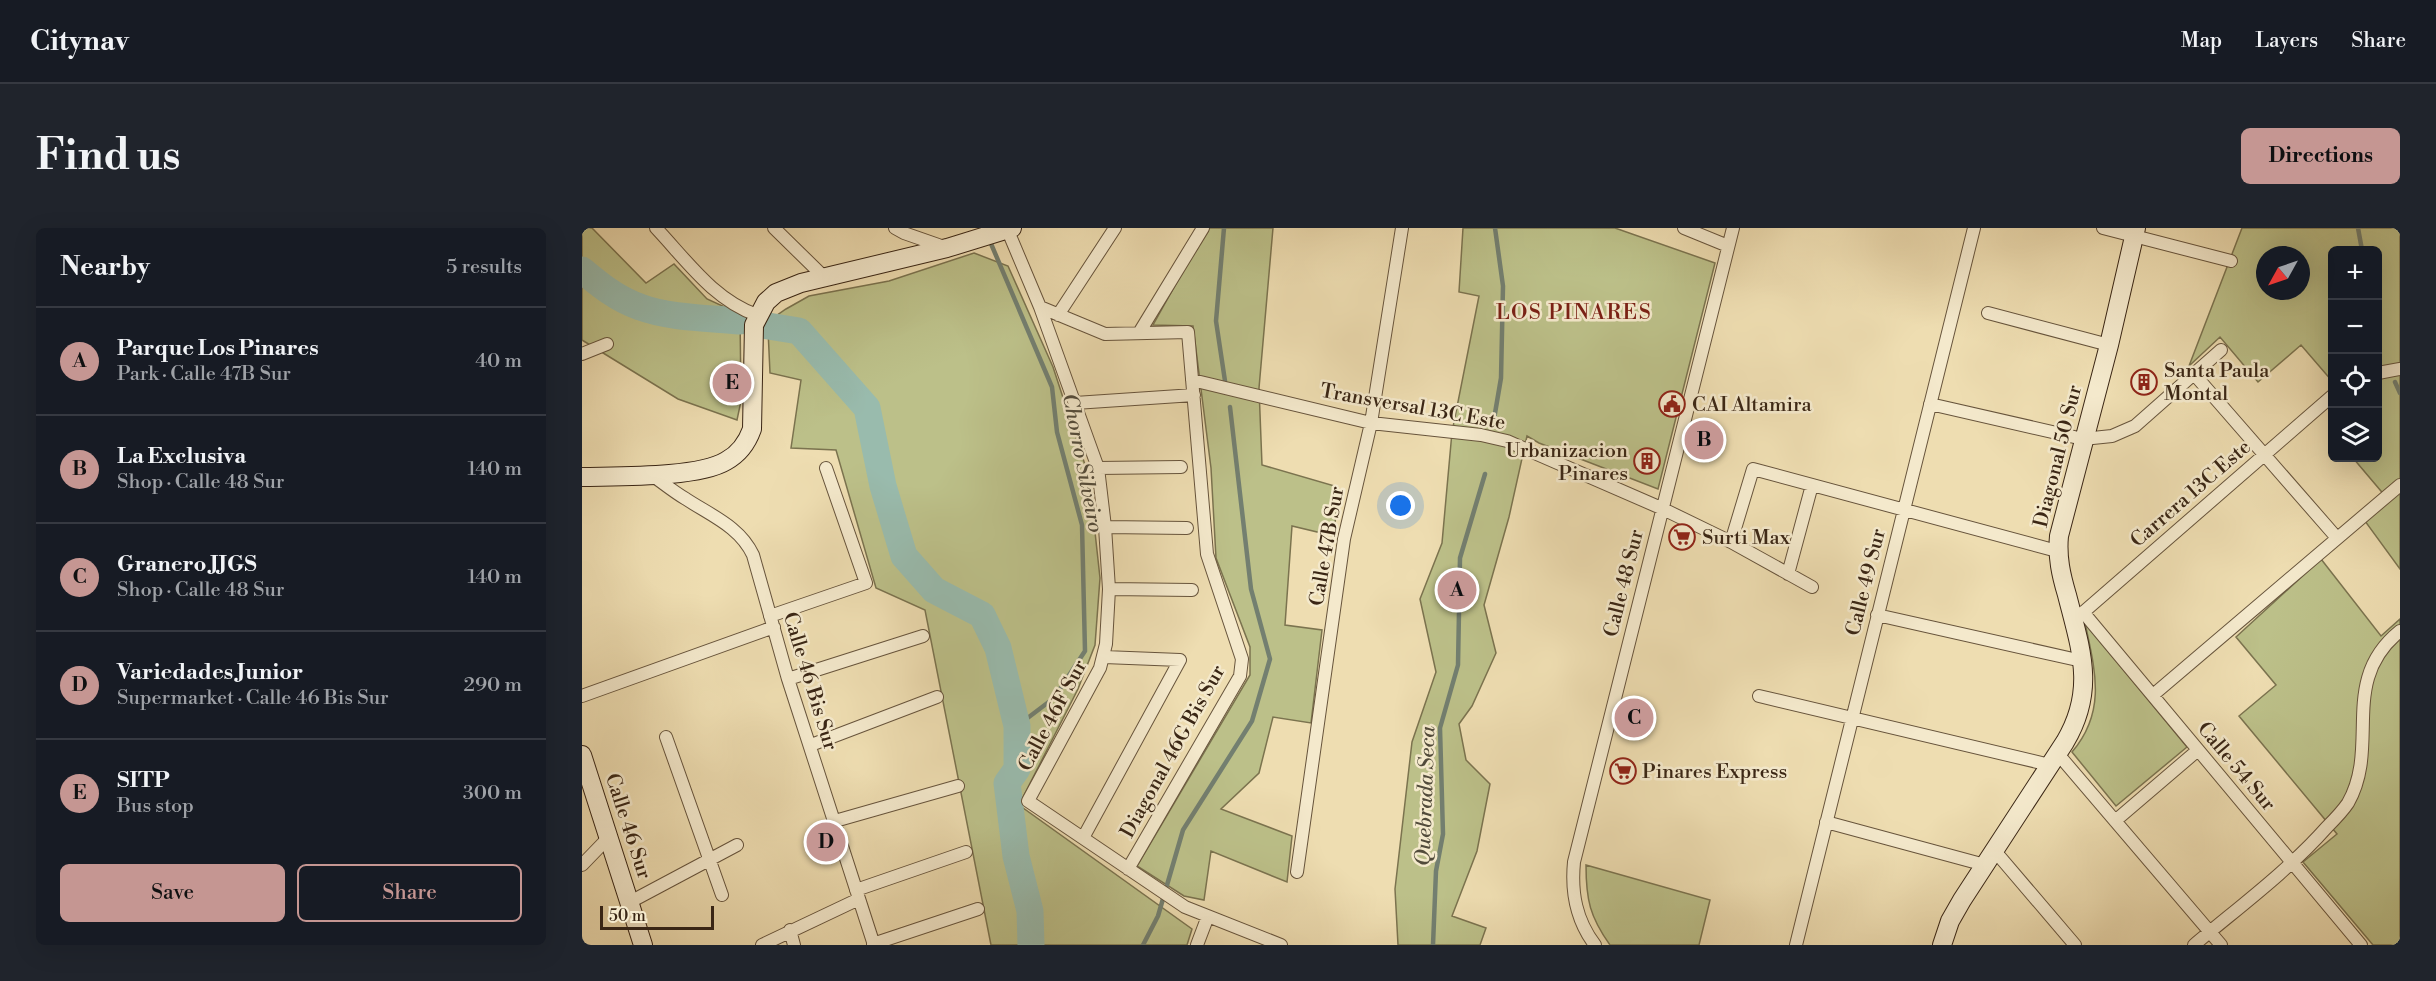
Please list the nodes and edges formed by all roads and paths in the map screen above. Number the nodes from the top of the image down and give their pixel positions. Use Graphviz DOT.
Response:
graph roads {
  1 [pos="656,228"];
  2 [pos="774,228"];
  3 [pos="895,228"];
  4 [pos="1115,228"];
  5 [pos="1203,228"];
  6 [pos="1402,228"];
  7 [pos="1684,228"];
  8 [pos="1733,228"];
  9 [pos="1974,228"];
  10 [pos="2103,228"];
  11 [pos="1006,231"];
  12 [pos="2135,232"];
  13 [pos="1728,246"];
  14 [pos="947,248"];
  15 [pos="2231,261"];
  16 [pos="824,277"];
  17 [pos="1040,307"];
  18 [pos="1988,313"];
  19 [pos="758,315"];
  20 [pos="1058,315"];
  21 [pos="1138,333"];
  22 [pos="607,344"];
  23 [pos="2109,345"];
  24 [pos="2221,350"];
  25 [pos="582,354"];
  26 [pos="2397,370"];
  27 [pos="2382,372"];
  28 [pos="2194,374"];
  29 [pos="1192,381"];
  30 [pos="1194,395"];
  31 [pos="2328,399"];
  32 [pos="1075,403"];
  33 [pos="1930,404"];
  34 [pos="1371,423"];
  35 [pos="2083,439"];
  36 [pos="2263,455"];
  37 [pos="1181,467"];
  38 [pos="826,468"];
  39 [pos="1098,468"];
  40 [pos="651,474"];
  41 [pos="582,477"];
  42 [pos="1812,485"];
  43 [pos="2400,485"];
  44 [pos="1661,508"];
  45 [pos="1903,510"];
  46 [pos="1105,527"];
  47 [pos="1187,528"];
  48 [pos="2337,538"];
  49 [pos="1731,542"];
  50 [pos="2057,551"];
  51 [pos="1788,574"];
  52 [pos="1812,588"];
  53 [pos="1109,590"];
  54 [pos="1192,590"];
  55 [pos="1877,615"];
  56 [pos="2078,616"];
  57 [pos="772,621"];
  58 [pos="2400,631"];
  59 [pos="923,636"];
  60 [pos="1104,657"];
  61 [pos="2082,662"];
  62 [pos="788,679"];
  63 [pos="2152,695"];
  64 [pos="582,696"];
  65 [pos="1759,696"];
  66 [pos="937,697"];
  67 [pos="1852,719"];
  68 [pos="666,737"];
  69 [pos="811,745"];
  70 [pos="2198,750"];
  71 [pos="582,755"];
  72 [pos="2054,760"];
  73 [pos="958,786"];
  74 [pos="835,821"];
  75 [pos="2115,821"];
  76 [pos="1826,822"];
  77 [pos="609,837"];
  78 [pos="1083,838"];
  79 [pos="737,845"];
  80 [pos="966,852"];
  81 [pos="1990,857"];
  82 [pos="709,860"];
  83 [pos="2292,862"];
  84 [pos="582,865"];
  85 [pos="1128,869"];
  86 [pos="1297,872"];
  87 [pos="858,894"];
  88 [pos="722,895"];
  89 [pos="630,902"];
  90 [pos="978,909"];
  91 [pos="1208,916"];
  92 [pos="790,930"];
  93 [pos="2210,932"];
  94 [pos="873,944"];
  95 [pos="643,945"];
  96 [pos="762,945"];
  97 [pos="794,945"];
  98 [pos="1197,945"];
  99 [pos="1281,945"];
  100 [pos="1595,945"];
  101 [pos="1796,945"];
  102 [pos="1942,945"];
  103 [pos="2075,945"];
  104 [pos="2194,945"];
  105 [pos="2222,945"];
  106 [pos="2361,945"];
  1 -- 19 [label="street"];
  2 -- 16 [label="street"];
  3 -- 14 [label="street"];
  4 -- 20 [label="street"];
  5 -- 21 [label="street"];
  6 -- 34 [label="street, Calle 47B Sur"];
  7 -- 13 [label="street"];
  8 -- 13 [label="street, Calle 48 Sur"];
  9 -- 33 [label="street, Calle 49 Sur"];
  10 -- 12 [label="street"];
  11 -- 14 [label="street"];
  11 -- 17 [label="street, Calle 46F Sur"];
  12 -- 15 [label="street"];
  12 -- 23 [label="street, Diagonal 50 Sur"];
  13 -- 44 [label="street, Calle 48 Sur"];
  14 -- 16 [label="street"];
  16 -- 19 [label="street"];
  17 -- 20 [label="street"];
  17 -- 32 [label="street, Calle 46F Sur"];
  18 -- 23 [label="street"];
  19 -- 40 [label="street"];
  20 -- 21 [label="street"];
  21 -- 29 [label="street, Diagonal 46G Bis Sur"];
  22 -- 25 [label="street"];
  23 -- 35 [label="street, Diagonal 50 Sur"];
  24 -- 28 [label="street"];
  26 -- 27 [label="street"];
  28 -- 35 [label="street"];
  28 -- 36 [label="street"];
  29 -- 30 [label="street, Diagonal 46G Bis Sur"];
  29 -- 34 [label="street, Transversal 13C Este"];
  30 -- 32 [label="street"];
  30 -- 85 [label="street, Diagonal 46G Bis Sur"];
  31 -- 36 [label="street, Carrera 13C Este"];
  32 -- 39 [label="street, Calle 46F Sur"];
  33 -- 35 [label="street"];
  33 -- 45 [label="street, Calle 49 Sur"];
  34 -- 44 [label="street, Transversal 13C Este"];
  34 -- 86 [label="street, Calle 47B Sur"];
  35 -- 50 [label="street, Diagonal 50 Sur"];
  36 -- 48 [label="street"];
  36 -- 56 [label="street, Carrera 13C Este"];
  37 -- 39 [label="street"];
  38 -- 57 [label="street"];
  39 -- 46 [label="street, Calle 46F Sur"];
  40 -- 41 [label="street"];
  40 -- 57 [label="street, Calle 46 Bis Sur"];
  42 -- 45 [label="street"];
  42 -- 49 [label="street"];
  42 -- 51 [label="street"];
  43 -- 48 [label="street"];
  44 -- 49 [label="street, Transversal 13C Este"];
  44 -- 100 [label="street, Calle 48 Sur"];
  45 -- 50 [label="street"];
  45 -- 55 [label="street, Calle 49 Sur"];
  46 -- 47 [label="street"];
  46 -- 53 [label="street, Calle 46F Sur"];
  48 -- 63 [label="street"];
  49 -- 51 [label="street, Transversal 13C Este"];
  50 -- 56 [label="street, Diagonal 50 Sur"];
  51 -- 52 [label="street, Transversal 13C Este"];
  53 -- 54 [label="street"];
  53 -- 60 [label="street, Calle 46F Sur"];
  55 -- 61 [label="street"];
  55 -- 67 [label="street, Calle 49 Sur"];
  56 -- 61 [label="street, Diagonal 50 Sur"];
  56 -- 63 [label="street, Calle 54 Sur"];
  57 -- 62 [label="street, Calle 46 Bis Sur"];
  57 -- 64 [label="street"];
  58 -- 83 [label="street"];
  59 -- 62 [label="street"];
  60 -- 78 [label="street, Calle 46F Sur"];
  60 -- 78 [label="street"];
  61 -- 72 [label="street, Diagonal 50 Sur"];
  62 -- 69 [label="street, Calle 46 Bis Sur"];
  63 -- 70 [label="street, Calle 54 Sur"];
  65 -- 67 [label="street"];
  66 -- 69 [label="street"];
  67 -- 72 [label="street"];
  67 -- 76 [label="street, Calle 49 Sur"];
  68 -- 82 [label="street"];
  69 -- 74 [label="street, Calle 46 Bis Sur"];
  70 -- 75 [label="street"];
  70 -- 83 [label="street, Calle 54 Sur"];
  71 -- 77 [label="street, Calle 46 Sur"];
  72 -- 75 [label="street"];
  72 -- 81 [label="street, Diagonal 50 Sur"];
  73 -- 74 [label="street"];
  74 -- 87 [label="street, Calle 46 Bis Sur"];
  75 -- 93 [label="street"];
  76 -- 81 [label="street"];
  76 -- 101 [label="street, Calle 49 Sur"];
  77 -- 84 [label="street"];
  77 -- 89 [label="street, Calle 46 Sur"];
  78 -- 85 [label="street"];
  79 -- 82 [label="street"];
  80 -- 87 [label="street"];
  81 -- 102 [label="street, Diagonal 50 Sur"];
  81 -- 103 [label="street"];
  82 -- 88 [label="street"];
  82 -- 89 [label="street"];
  83 -- 93 [label="street"];
  83 -- 106 [label="street, Calle 54 Sur"];
  85 -- 91 [label="street"];
  87 -- 92 [label="street"];
  87 -- 94 [label="street, Calle 46 Bis Sur"];
  89 -- 95 [label="street, Calle 46 Sur"];
  90 -- 94 [label="street"];
  91 -- 98 [label="street"];
  91 -- 99 [label="street"];
  92 -- 96 [label="street"];
  92 -- 97 [label="street"];
  93 -- 104 [label="street"];
  93 -- 105 [label="street"];
}
